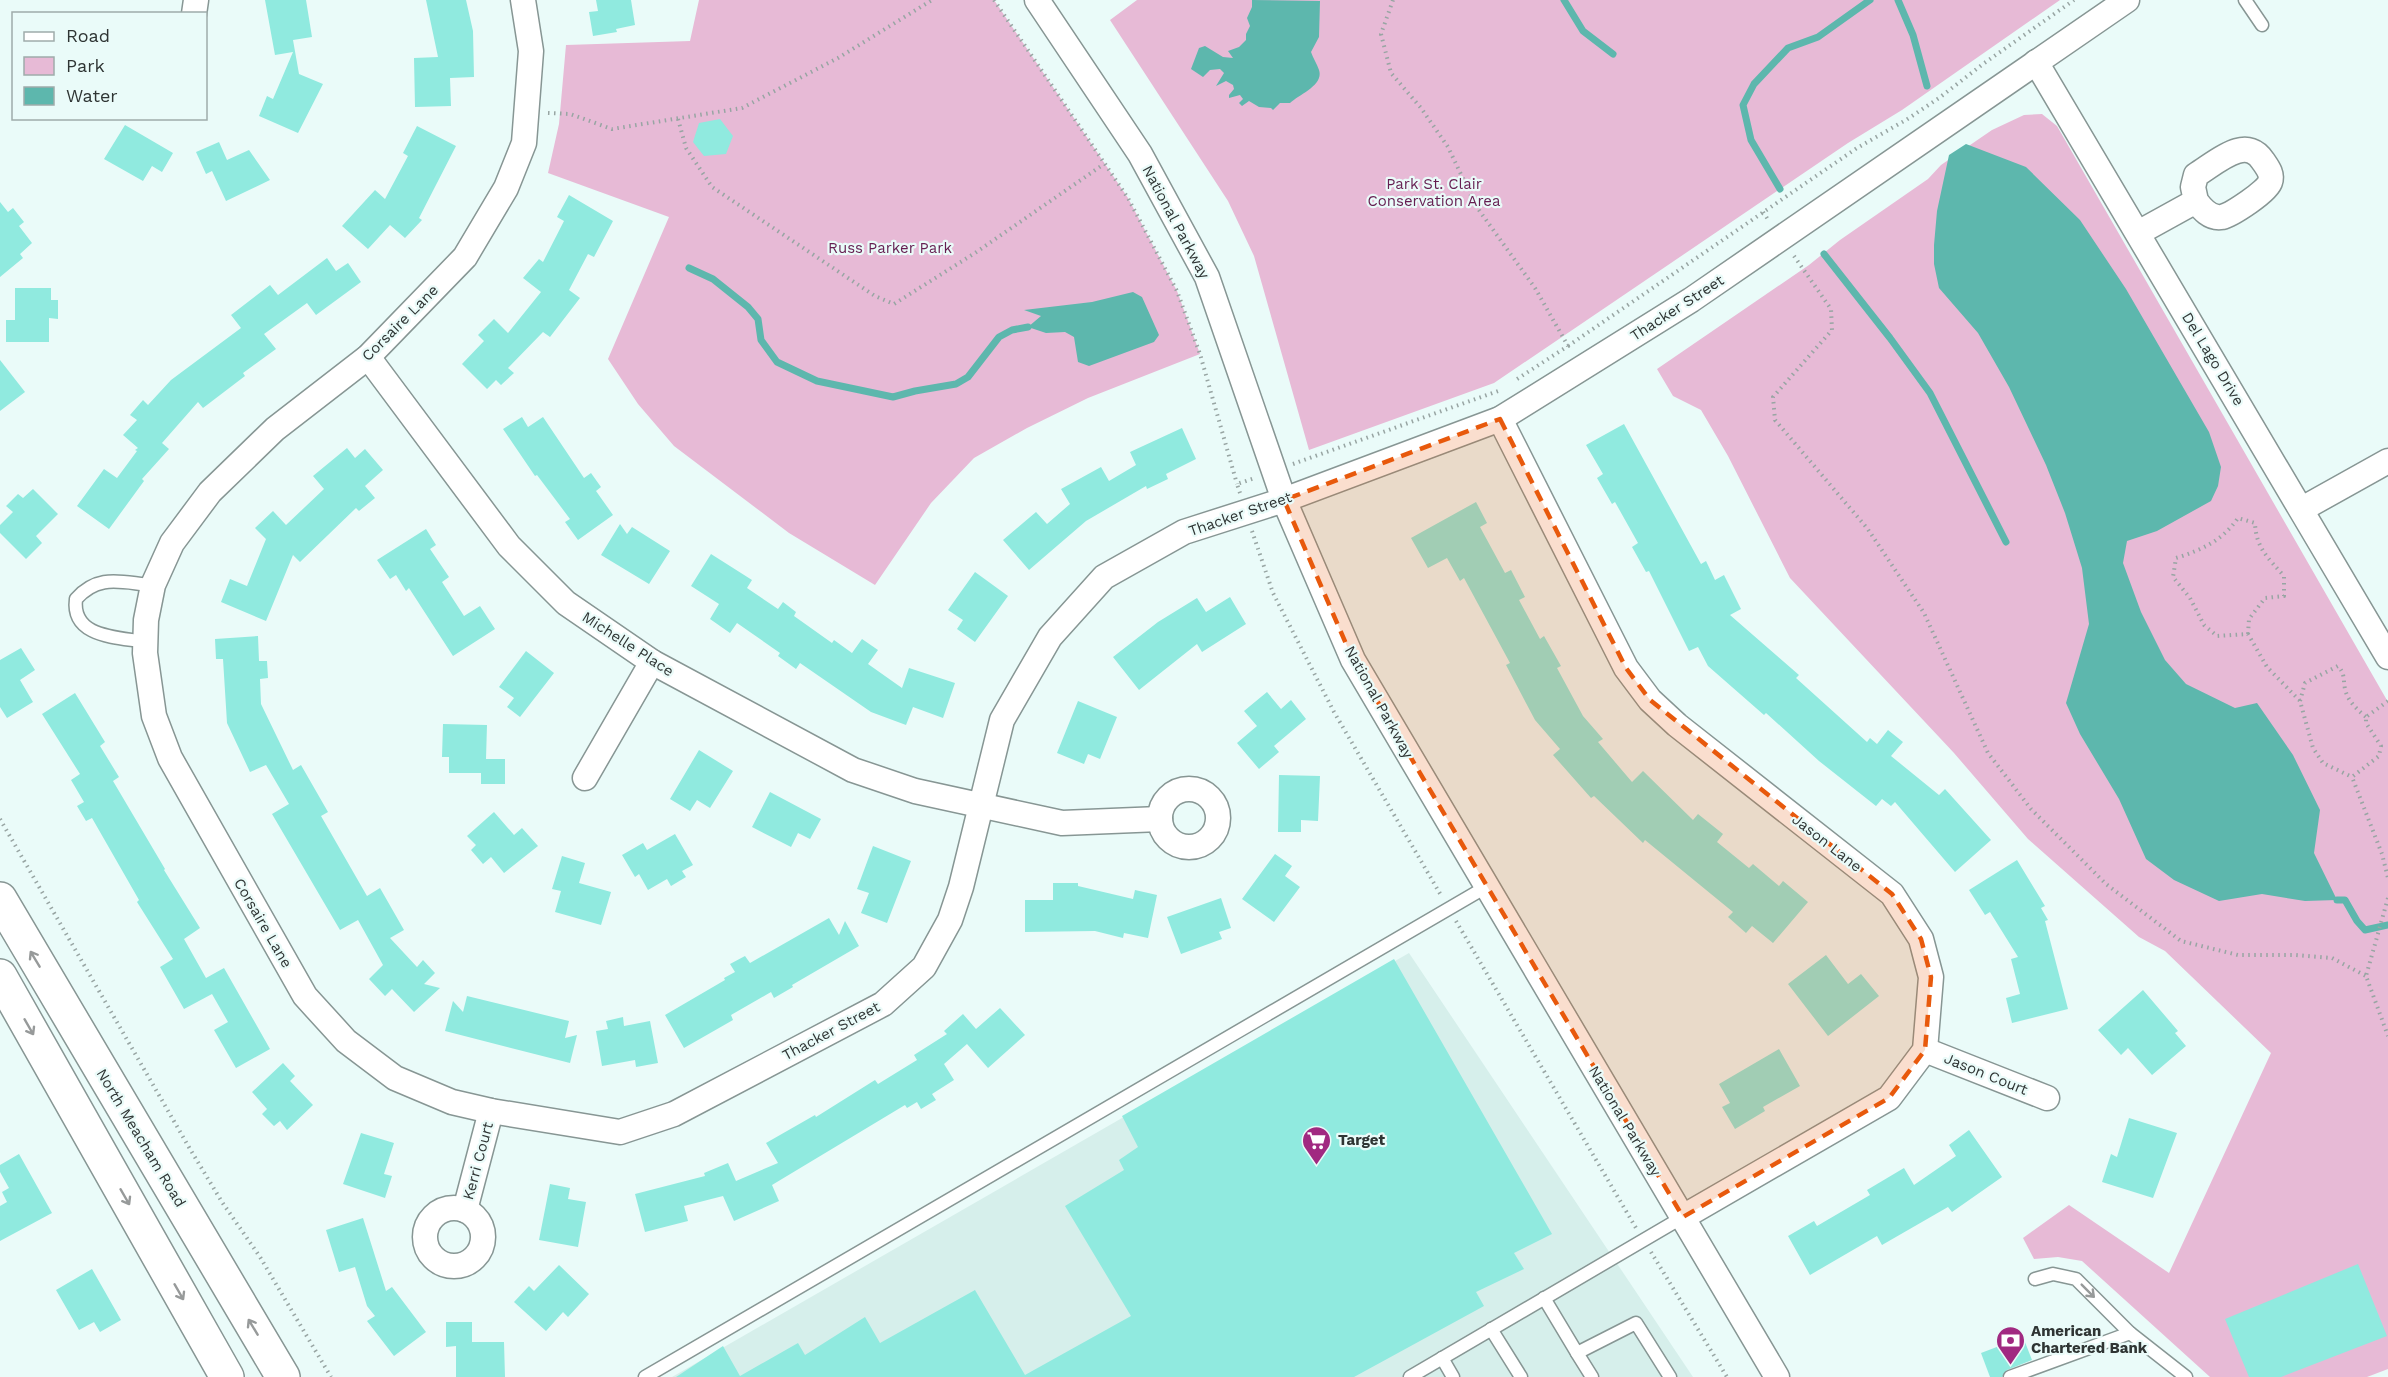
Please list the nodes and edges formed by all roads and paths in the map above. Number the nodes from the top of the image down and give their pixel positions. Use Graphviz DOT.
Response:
graph roads {
  1 [pos="523,0"];
  2 [pos="932,0"];
  3 [pos="994,0"];
  4 [pos="1037,0"];
  5 [pos="1393,0"];
  6 [pos="2074,0"];
  7 [pos="2127,0"];
  8 [pos="2245,0"];
  9 [pos="2262,25"];
  10 [pos="2036,62"];
  11 [pos="526,112"];
  12 [pos="678,119"];
  13 [pos="1104,164"];
  14 [pos="2196,201"];
  15 [pos="1763,212"];
  16 [pos="2138,233"];
  17 [pos="1780,238"];
  18 [pos="1568,346"];
  19 [pos="368,357"];
  20 [pos="1500,419"];
  21 [pos="2388,461"];
  22 [pos="1275,471"];
  23 [pos="1237,484"];
  24 [pos="1284,500"];
  25 [pos="2302,508"];
  26 [pos="1246,512"];
  27 [pos="153,585"];
  28 [pos="2248,634"];
  29 [pos="145,642"];
  30 [pos="2388,657"];
  31 [pos="652,662"];
  32 [pos="2300,701"];
  33 [pos="2388,701"];
  34 [pos="2366,717"];
  35 [pos="2352,777"];
  36 [pos="585,778"];
  37 [pos="980,806"];
  38 [pos="0,819"];
  39 [pos="1160,819"];
  40 [pos="2388,878"];
  41 [pos="1486,887"];
  42 [pos="2388,898"];
  43 [pos="1449,909"];
  44 [pos="5,920"];
  45 [pos="0,976"];
  46 [pos="2366,976"];
  47 [pos="2388,1036"];
  48 [pos="1925,1050"];
  49 [pos="2047,1098"];
  50 [pos="491,1111"];
  51 [pos="465,1210"];
  52 [pos="1683,1217"];
  53 [pos="1644,1240"];
  54 [pos="2035,1280"];
  55 [pos="1544,1298"];
  56 [pos="1491,1329"];
  57 [pos="2130,1333"];
  58 [pos="1577,1353"];
  59 [pos="1442,1358"];
  60 [pos="227,1377"];
  61 [pos="283,1377"];
  62 [pos="331,1377"];
  63 [pos="645,1377"];
  64 [pos="1410,1377"];
  65 [pos="1453,1377"];
  66 [pos="1521,1377"];
  67 [pos="1592,1377"];
  68 [pos="1670,1377"];
  69 [pos="1727,1377"];
  70 [pos="1777,1377"];
  71 [pos="2010,1377"];
  72 [pos="2186,1377"];
  1 -- 11 [label="street, Corsaire Lane"];
  2 -- 12 [label="path"];
  3 -- 13 [label="path"];
  4 -- 22 [label="street, National Parkway"];
  5 -- 18 [label="path"];
  6 -- 15 [label="path"];
  7 -- 10 [label="street, Thacker Street"];
  8 -- 9 [label="lane"];
  10 -- 16 [label="street, Del Lago Drive"];
  10 -- 17 [label="street, Thacker Street"];
  11 -- 12 [label="path"];
  11 -- 19 [label="street, Corsaire Lane"];
  12 -- 13 [label="path"];
  13 -- 23 [label="path"];
  14 -- 16 [label="street"];
  15 -- 17 [label="path"];
  15 -- 18 [label="path"];
  16 -- 25 [label="street, Del Lago Drive"];
  17 -- 20 [label="street, Thacker Street"];
  17 -- 46 [label="path"];
  18 -- 22 [label="path"];
  19 -- 27 [label="street, Corsaire Lane"];
  19 -- 31 [label="street, Michelle Place"];
  20 -- 24 [label="street, Thacker Street"];
  20 -- 48 [label="street, Jason Lane"];
  21 -- 25 [label="street"];
  22 -- 23 [label="path"];
  22 -- 24 [label="street, National Parkway"];
  23 -- 26 [label="path"];
  24 -- 26 [label="street, Thacker Street"];
  24 -- 41 [label="street, National Parkway"];
  25 -- 30 [label="street, Del Lago Drive"];
  26 -- 37 [label="street, Thacker Street"];
  26 -- 43 [label="path"];
  27 -- 29 [label="street, Corsaire Lane"];
  27 -- 29 [label="lane"];
  28 -- 28 [label="path"];
  28 -- 32 [label="path"];
  29 -- 50 [label="street, Corsaire Lane"];
  31 -- 36 [label="street"];
  31 -- 37 [label="street, Michelle Place"];
  32 -- 34 [label="path"];
  32 -- 35 [label="path"];
  33 -- 34 [label="path"];
  34 -- 35 [label="path"];
  35 -- 40 [label="path"];
  37 -- 39 [label="street, Michelle Place"];
  37 -- 50 [label="street, Thacker Street"];
  38 -- 62 [label="path"];
  41 -- 43 [label="lane"];
  41 -- 52 [label="street, National Parkway"];
  42 -- 46 [label="path"];
  43 -- 53 [label="path"];
  43 -- 63 [label="lane"];
  61 -- 44 [label="main road, North Meacham Road, one-way"];
  45 -- 60 [label="main road, one-way"];
  46 -- 47 [label="path"];
  48 -- 49 [label="street, Jason Court"];
  48 -- 52 [label="street"];
  50 -- 51 [label="street, Kerri Court"];
  52 -- 53 [label="lane"];
  52 -- 70 [label="street, National Parkway"];
  53 -- 55 [label="lane"];
  53 -- 69 [label="path"];
  54 -- 57 [label="lane, one-way"];
  55 -- 56 [label="lane"];
  55 -- 58 [label="lane"];
  56 -- 59 [label="lane"];
  56 -- 66 [label="lane"];
  57 -- 71 [label="lane"];
  57 -- 72 [label="lane"];
  58 -- 67 [label="lane"];
  58 -- 68 [label="lane"];
  59 -- 64 [label="lane"];
  59 -- 65 [label="lane"];
}
